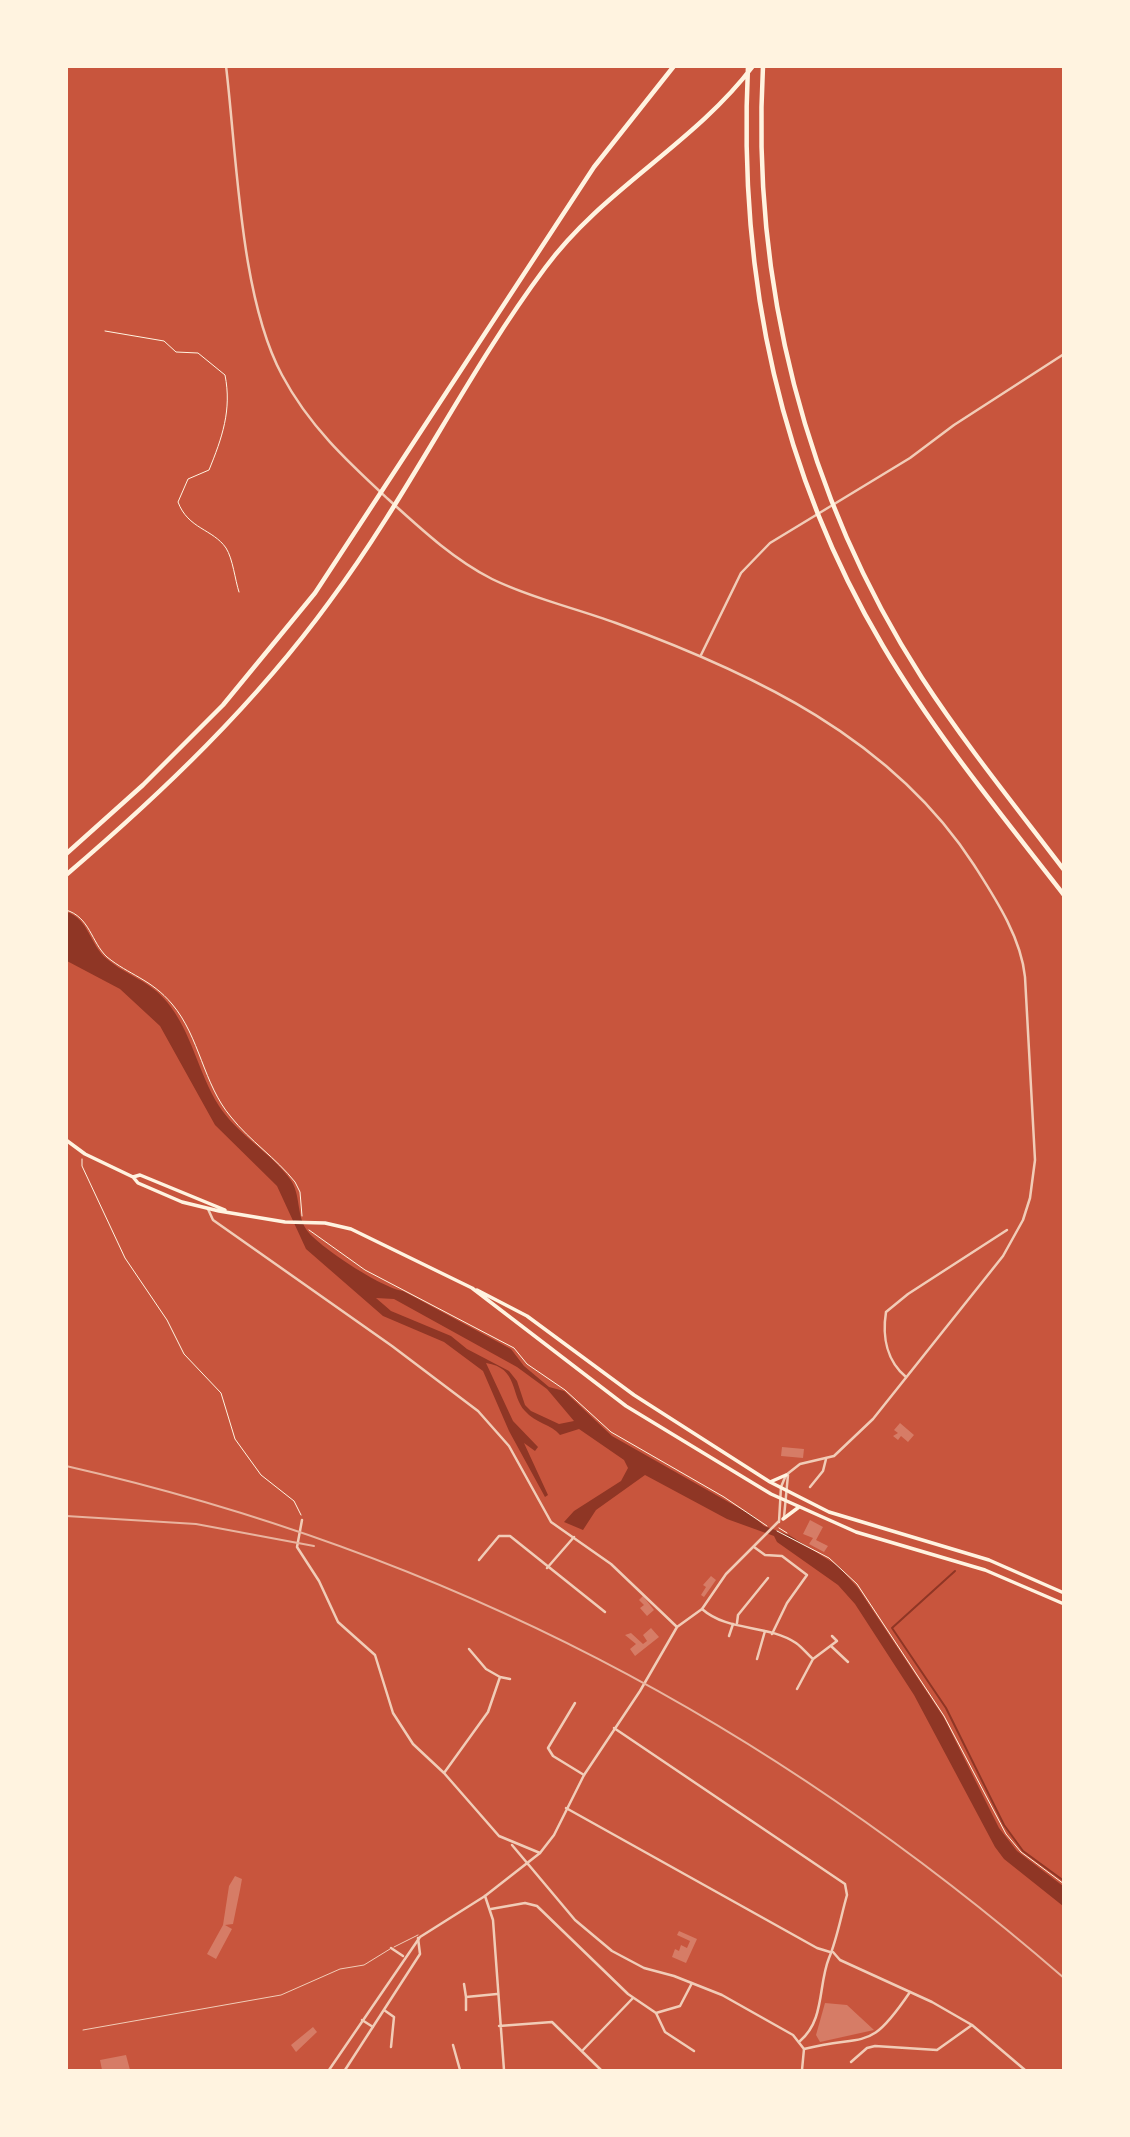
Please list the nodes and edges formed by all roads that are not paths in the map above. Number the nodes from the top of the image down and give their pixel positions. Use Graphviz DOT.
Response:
graph roads {
  1 [pos="226,66"];
  2 [pos="674,66"];
  3 [pos="750,66"];
  4 [pos="763,67"];
  5 [pos="1063,354"];
  6 [pos="701,655"];
  7 [pos="66,854"];
  8 [pos="1063,870"];
  9 [pos="66,875"];
  10 [pos="1063,895"];
  11 [pos="67,1143"];
  12 [pos="133,1177"];
  13 [pos="204,1201"];
  14 [pos="207,1208"];
  15 [pos="230,1213"];
  16 [pos="1007,1230"];
  17 [pos="472,1288"];
  18 [pos="906,1377"];
  19 [pos="826,1459"];
  20 [pos="788,1473"];
  21 [pos="771,1482"];
  22 [pos="810,1487"];
  23 [pos="783,1488"];
  24 [pos="779,1498"];
  25 [pos="785,1500"];
  26 [pos="799,1507"];
  27 [pos="302,1520"];
  28 [pos="781,1520"];
  29 [pos="574,1537"];
  30 [pos="754,1547"];
  31 [pos="479,1560"];
  32 [pos="547,1569"];
  33 [pos="768,1578"];
  34 [pos="1063,1593"];
  35 [pos="1063,1604"];
  36 [pos="702,1609"];
  37 [pos="606,1612"];
  38 [pos="735,1624"];
  39 [pos="677,1627"];
  40 [pos="765,1631"];
  41 [pos="772,1634"];
  42 [pos="729,1636"];
  43 [pos="832,1636"];
  44 [pos="831,1646"];
  45 [pos="469,1648"];
  46 [pos="757,1659"];
  47 [pos="813,1659"];
  48 [pos="848,1662"];
  49 [pos="500,1677"];
  50 [pos="510,1679"];
  51 [pos="797,1689"];
  52 [pos="575,1703"];
  53 [pos="614,1728"];
  54 [pos="444,1773"];
  55 [pos="584,1775"];
  56 [pos="566,1808"];
  57 [pos="511,1844"];
  58 [pos="540,1853"];
  59 [pos="528,1864"];
  60 [pos="485,1896"];
  61 [pos="491,1909"];
  62 [pos="420,1936"];
  63 [pos="391,1948"];
  64 [pos="833,1952"];
  65 [pos="404,1956"];
  66 [pos="692,1982"];
  67 [pos="464,1984"];
  68 [pos="910,1992"];
  69 [pos="497,1994"];
  70 [pos="466,1997"];
  71 [pos="633,1998"];
  72 [pos="384,2010"];
  73 [pos="466,2010"];
  74 [pos="656,2013"];
  75 [pos="362,2020"];
  76 [pos="972,2025"];
  77 [pos="499,2026"];
  78 [pos="373,2027"];
  79 [pos="83,2030"];
  80 [pos="800,2041"];
  81 [pos="453,2045"];
  82 [pos="686,2046"];
  83 [pos="391,2047"];
  84 [pos="804,2048"];
  85 [pos="582,2051"];
  86 [pos="694,2051"];
  87 [pos="682,2052"];
  88 [pos="851,2062"];
  89 [pos="330,2070"];
  90 [pos="345,2070"];
  91 [pos="460,2070"];
  92 [pos="504,2070"];
  93 [pos="601,2070"];
  94 [pos="802,2070"];
  95 [pos="1025,2070"];
  1 -- 6 [label="street"];
  2 -- 7 [label="highway"];
  3 -- 9 [label="highway"];
  3 -- 10 [label="highway"];
  4 -- 8 [label="highway"];
  5 -- 6 [label="street"];
  6 -- 18 [label="street"];
  11 -- 12 [label="highway"];
  12 -- 13 [label="highway"];
  12 -- 14 [label="highway"];
  13 -- 14 [label="street"];
  13 -- 15 [label="highway"];
  14 -- 15 [label="highway"];
  14 -- 29 [label="street"];
  15 -- 17 [label="highway"];
  16 -- 18 [label="street"];
  17 -- 21 [label="highway"];
  17 -- 24 [label="highway"];
  18 -- 19 [label="street"];
  19 -- 20 [label="street"];
  19 -- 22 [label="street"];
  20 -- 21 [label="highway"];
  20 -- 23 [label="street"];
  21 -- 23 [label="highway"];
  23 -- 24 [label="street"];
  23 -- 25 [label="street"];
  23 -- 34 [label="highway"];
  24 -- 25 [label="highway"];
  24 -- 28 [label="street"];
  25 -- 26 [label="highway"];
  25 -- 28 [label="street"];
  26 -- 28 [label="highway"];
  26 -- 35 [label="highway"];
  27 -- 54 [label="street"];
  28 -- 30 [label="street"];
  29 -- 32 [label="street"];
  29 -- 39 [label="street"];
  30 -- 36 [label="street"];
  30 -- 41 [label="street"];
  31 -- 32 [label="street"];
  32 -- 37 [label="street"];
  33 -- 38 [label="street"];
  36 -- 38 [label="street"];
  36 -- 39 [label="street"];
  38 -- 40 [label="street"];
  38 -- 42 [label="street"];
  39 -- 53 [label="street"];
  40 -- 41 [label="street"];
  40 -- 46 [label="street"];
  41 -- 47 [label="street"];
  43 -- 44 [label="street"];
  44 -- 47 [label="street"];
  44 -- 48 [label="street"];
  45 -- 49 [label="street"];
  47 -- 51 [label="street"];
  49 -- 50 [label="street"];
  49 -- 54 [label="street"];
  52 -- 55 [label="street"];
  53 -- 55 [label="street"];
  53 -- 64 [label="street"];
  54 -- 57 [label="street"];
  55 -- 56 [label="street"];
  56 -- 58 [label="street"];
  56 -- 64 [label="street"];
  57 -- 58 [label="street"];
  57 -- 59 [label="street"];
  58 -- 59 [label="street"];
  59 -- 60 [label="street"];
  59 -- 66 [label="street"];
  60 -- 61 [label="street"];
  60 -- 62 [label="street"];
  61 -- 69 [label="street"];
  61 -- 71 [label="street"];
  62 -- 63 [label="lane"];
  62 -- 65 [label="street"];
  62 -- 72 [label="street"];
  63 -- 65 [label="street"];
  63 -- 79 [label="lane"];
  64 -- 68 [label="street"];
  64 -- 80 [label="street"];
  65 -- 75 [label="street"];
  66 -- 74 [label="street"];
  66 -- 80 [label="street"];
  67 -- 70 [label="street"];
  68 -- 76 [label="street"];
  68 -- 84 [label="street"];
  69 -- 70 [label="street"];
  69 -- 77 [label="street"];
  70 -- 73 [label="street"];
  71 -- 74 [label="street"];
  71 -- 85 [label="street"];
  72 -- 78 [label="street"];
  72 -- 83 [label="street"];
  74 -- 82 [label="street"];
  75 -- 78 [label="street"];
  75 -- 89 [label="street"];
  76 -- 88 [label="street"];
  76 -- 95 [label="street"];
  77 -- 85 [label="street"];
  77 -- 92 [label="street"];
  78 -- 90 [label="street"];
  80 -- 84 [label="street"];
  81 -- 91 [label="street"];
  82 -- 86 [label="street"];
  82 -- 87 [label="street"];
  84 -- 94 [label="street"];
  85 -- 93 [label="street"];
}
